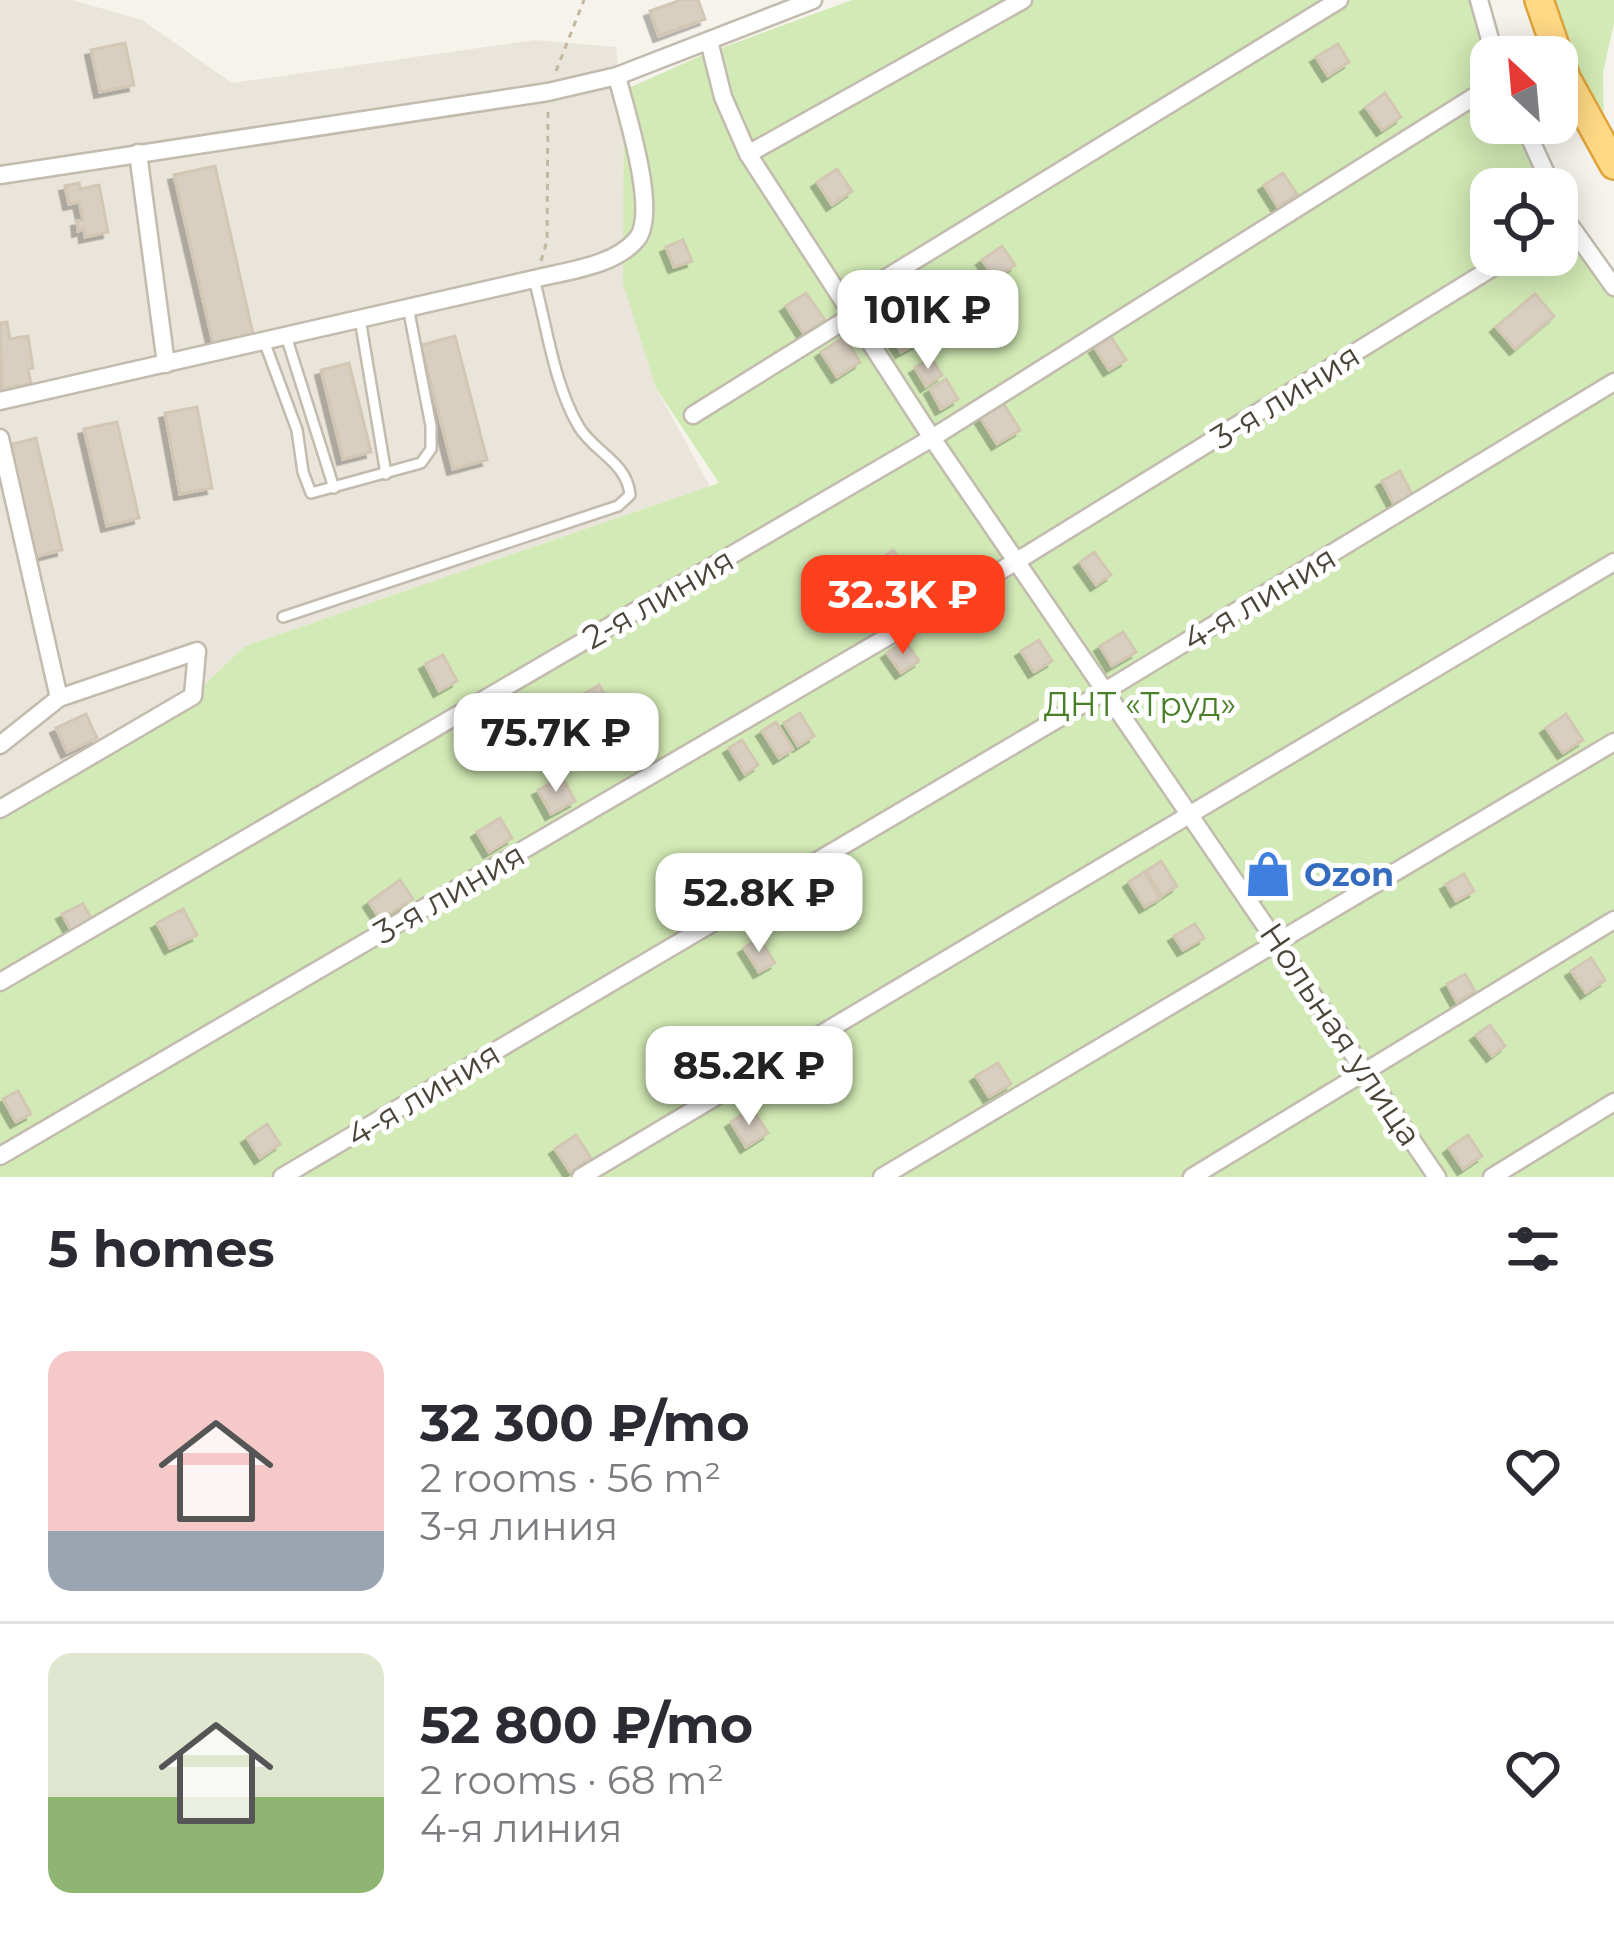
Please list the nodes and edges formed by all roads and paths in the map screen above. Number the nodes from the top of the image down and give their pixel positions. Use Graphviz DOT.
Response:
graph roads {
  1 [pos="584,0"];
  2 [pos="813,0"];
  3 [pos="1023,0"];
  4 [pos="1339,0"];
  5 [pos="1479,0"];
  6 [pos="1539,0"];
  7 [pos="1489,36"];
  8 [pos="709,41"];
  9 [pos="617,76"];
  10 [pos="548,92"];
  11 [pos="1470,99"];
  12 [pos="138,153"];
  13 [pos="748,154"];
  14 [pos="1614,165"];
  15 [pos="0,175"];
  16 [pos="1578,244"];
  17 [pos="1479,276"];
  18 [pos="534,279"];
  19 [pos="1614,287"];
  20 [pos="408,307"];
  21 [pos="851,308"];
  22 [pos="360,319"];
  23 [pos="286,336"];
  24 [pos="264,341"];
  25 [pos="166,364"];
  26 [pos="1614,382"];
  27 [pos="0,401"];
  28 [pos="693,415"];
  29 [pos="0,438"];
  30 [pos="932,438"];
  31 [pos="386,474"];
  32 [pos="334,488"];
  33 [pos="1018,561"];
  34 [pos="1614,562"];
  35 [pos="283,617"];
  36 [pos="1105,691"];
  37 [pos="59,698"];
  38 [pos="1614,742"];
  39 [pos="0,745"];
  40 [pos="0,809"];
  41 [pos="1192,816"];
  42 [pos="1614,920"];
  43 [pos="1280,942"];
  44 [pos="0,982"];
  45 [pos="1366,1074"];
  46 [pos="1614,1102"];
  47 [pos="0,1156"];
  48 [pos="282,1177"];
  49 [pos="581,1177"];
  50 [pos="882,1177"];
  51 [pos="1192,1177"];
  52 [pos="1437,1177"];
  53 [pos="1492,1177"];
  1 -- 10 [label="path"];
  2 -- 8 [label="street"];
  3 -- 13 [label="street"];
  4 -- 21 [label="street"];
  5 -- 7 [label="street"];
  6 -- 14 [label="highway"];
  8 -- 9 [label="street"];
  8 -- 13 [label="street, Нольная улица"];
  9 -- 10 [label="street"];
  9 -- 18 [label="street"];
  10 -- 12 [label="street"];
  10 -- 18 [label="path"];
  11 -- 30 [label="street, 2-я линия"];
  12 -- 15 [label="street"];
  12 -- 25 [label="street"];
  13 -- 21 [label="street, Нольная улица"];
  16 -- 19 [label="street"];
  17 -- 33 [label="street, 3-я линия"];
  18 -- 20 [label="street"];
  18 -- 35 [label="lane"];
  20 -- 22 [label="street"];
  20 -- 31 [label="lane"];
  21 -- 28 [label="street"];
  21 -- 30 [label="street, Нольная улица"];
  22 -- 23 [label="street"];
  22 -- 31 [label="lane"];
  23 -- 24 [label="street"];
  23 -- 32 [label="lane"];
  24 -- 25 [label="street"];
  24 -- 32 [label="lane"];
  25 -- 27 [label="street"];
  26 -- 36 [label="street, 4-я линия"];
  29 -- 37 [label="street"];
  30 -- 33 [label="street, Нольная улица"];
  30 -- 44 [label="street, 2-я линия"];
  31 -- 32 [label="lane"];
  33 -- 36 [label="street, Нольная улица"];
  33 -- 47 [label="street, 3-я линия"];
  34 -- 41 [label="street"];
  36 -- 41 [label="street, Нольная улица"];
  36 -- 48 [label="street, 4-я линия"];
  37 -- 39 [label="street"];
  37 -- 40 [label="street"];
  38 -- 43 [label="street"];
  41 -- 43 [label="street, Нольная улица"];
  41 -- 49 [label="street"];
  42 -- 45 [label="street"];
  43 -- 45 [label="street, Нольная улица"];
  43 -- 50 [label="street"];
  45 -- 51 [label="street"];
  45 -- 52 [label="street, Нольная улица"];
  46 -- 53 [label="street"];
}
